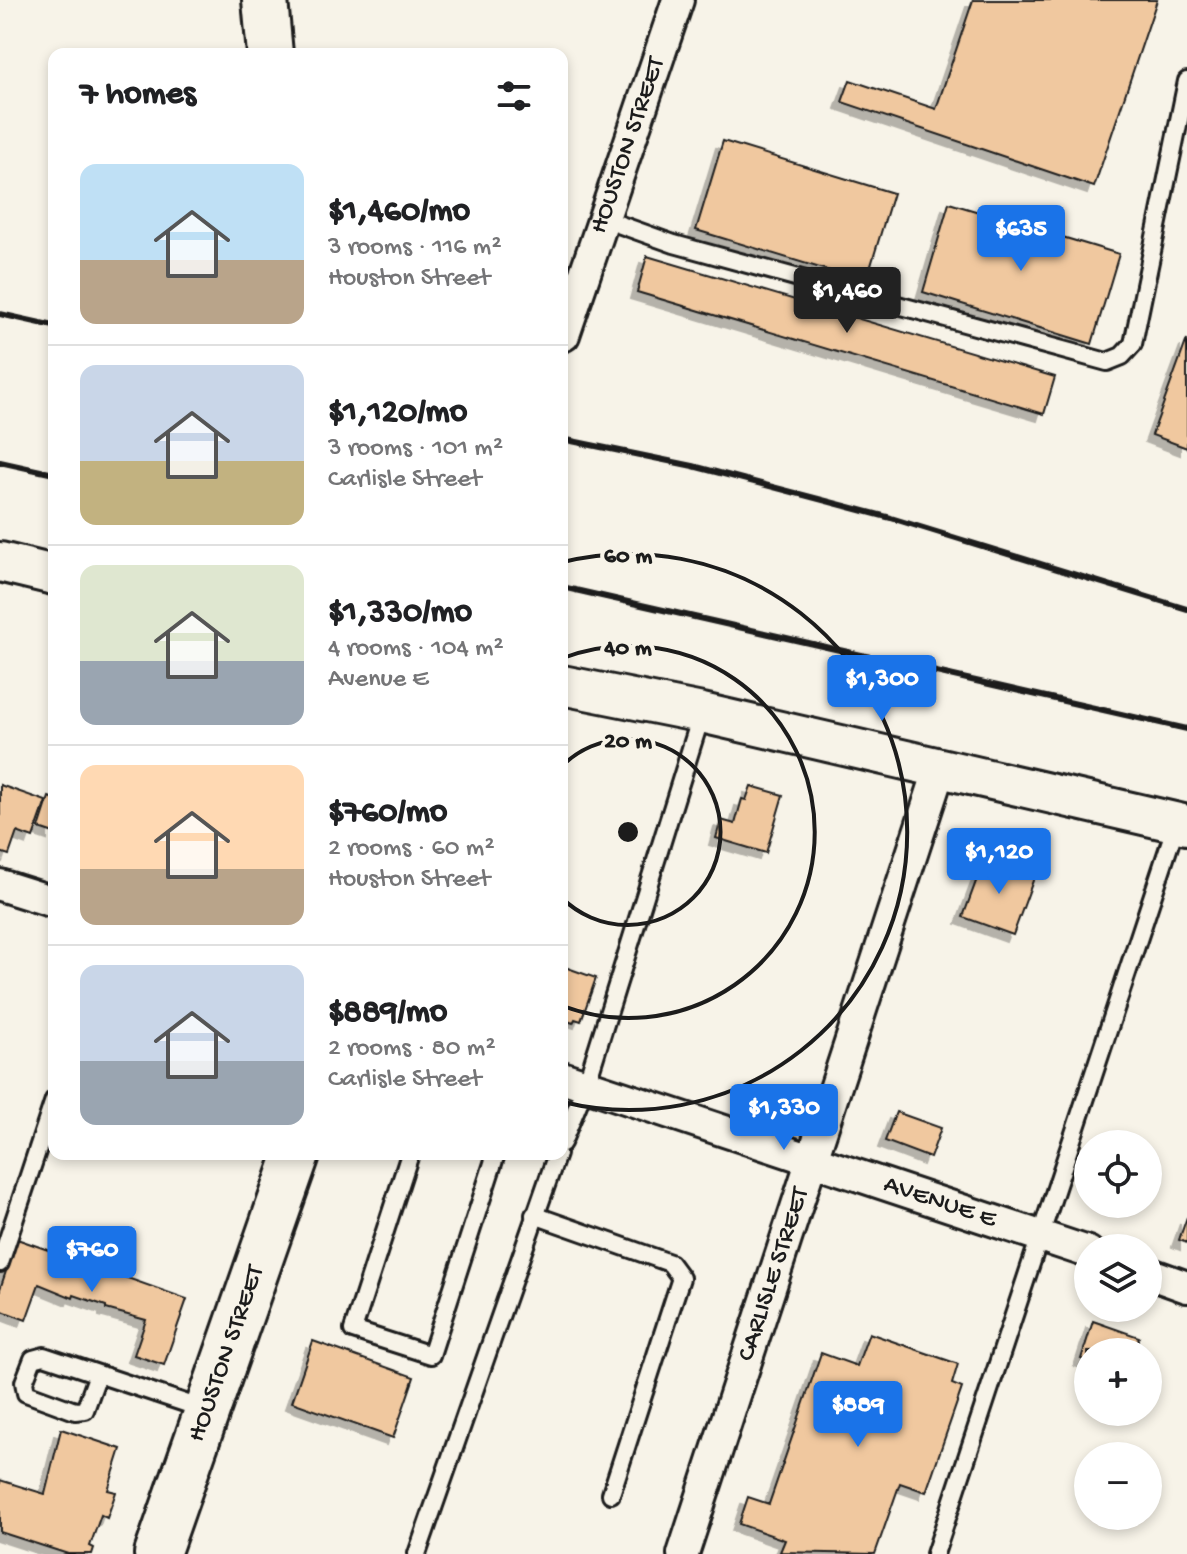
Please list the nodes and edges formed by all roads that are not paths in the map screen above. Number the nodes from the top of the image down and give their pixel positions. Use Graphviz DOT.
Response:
graph roads {
  1 [pos="265,0"];
  2 [pos="678,0"];
  3 [pos="269,48"];
  4 [pos="1187,81"];
  5 [pos="604,219"];
  6 [pos="568,323"];
  7 [pos="0,562"];
  8 [pos="48,574"];
  9 [pos="568,686"];
  10 [pos="702,713"];
  11 [pos="940,768"];
  12 [pos="1182,824"];
  13 [pos="0,885"];
  14 [pos="48,900"];
  15 [pos="574,1081"];
  16 [pos="568,1112"];
  17 [pos="48,1118"];
  18 [pos="810,1158"];
  19 [pos="295,1160"];
  20 [pos="408,1160"];
  21 [pos="494,1160"];
  22 [pos="555,1160"];
  23 [pos="534,1215"];
  24 [pos="1040,1236"];
  25 [pos="1074,1247"];
  26 [pos="0,1263"];
  27 [pos="1162,1278"];
  28 [pos="1187,1287"];
  29 [pos="98,1374"];
  30 [pos="208,1410"];
  31 [pos="611,1494"];
  32 [pos="157,1554"];
  33 [pos="417,1554"];
  34 [pos="683,1554"];
  35 [pos="935,1554"];
  1 -- 3 [label="main road"];
  2 -- 5 [label="street, HOUSTON STREET"];
  4 -- 5 [label="lane"];
  5 -- 6 [label="street, HOUSTON STREET"];
  7 -- 8 [label="street"];
  9 -- 10 [label="street"];
  10 -- 11 [label="street"];
  10 -- 15 [label="lane"];
  11 -- 12 [label="street"];
  11 -- 18 [label="street, CARLISLE STREET"];
  12 -- 24 [label="lane"];
  13 -- 14 [label="street"];
  15 -- 16 [label="lane"];
  15 -- 18 [label="street, AVENUE E"];
  17 -- 26 [label="lane"];
  18 -- 24 [label="street, AVENUE E"];
  18 -- 34 [label="street, CARLISLE STREET"];
  19 -- 30 [label="main road, HOUSTON STREET"];
  20 -- 21 [label="lane"];
  22 -- 23 [label="lane"];
  23 -- 31 [label="lane"];
  23 -- 33 [label="lane"];
  24 -- 25 [label="street, AVENUE E"];
  24 -- 35 [label="lane"];
  27 -- 28 [label="street"];
  29 -- 29 [label="lane"];
  29 -- 30 [label="lane"];
  30 -- 32 [label="main road, HOUSTON STREET"];
}
